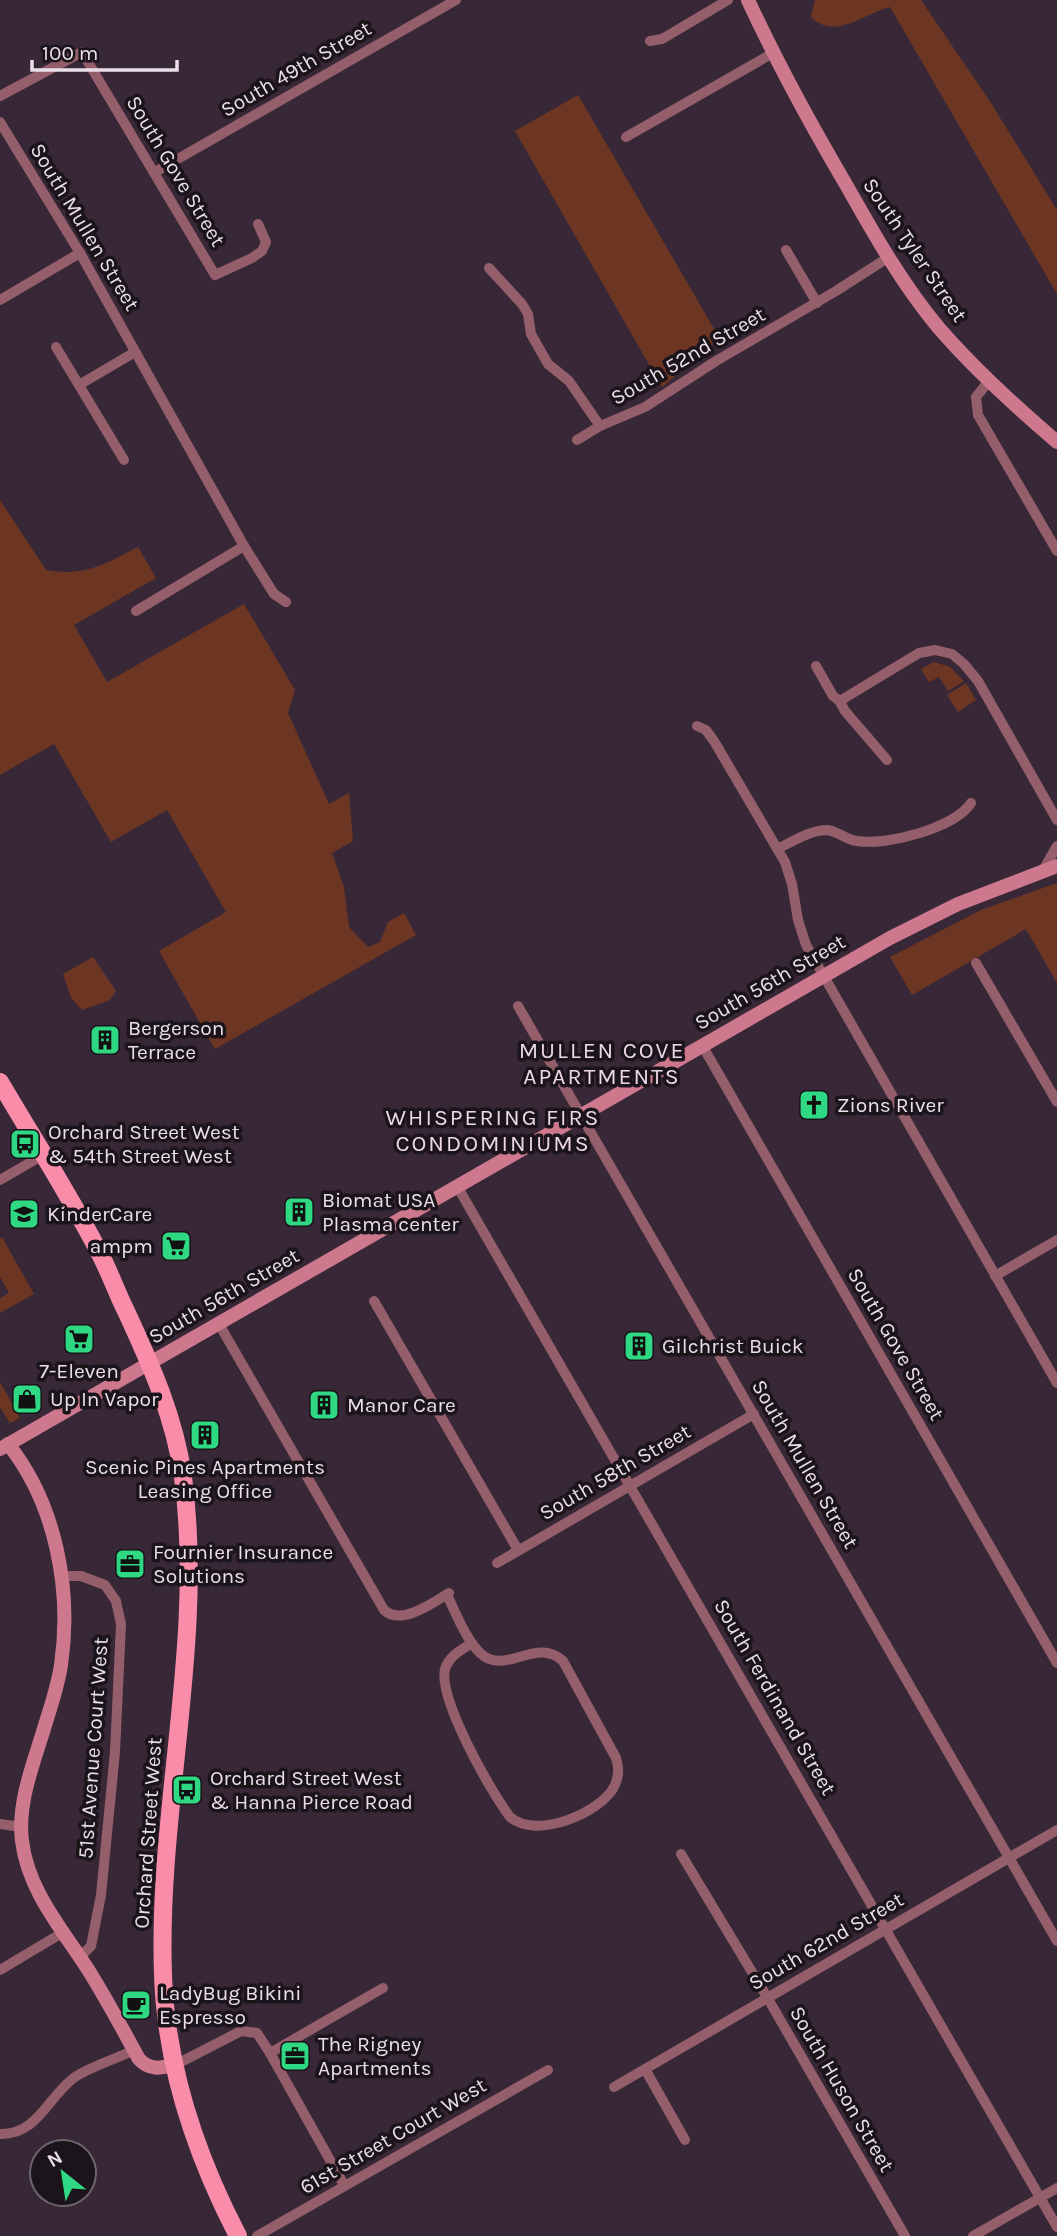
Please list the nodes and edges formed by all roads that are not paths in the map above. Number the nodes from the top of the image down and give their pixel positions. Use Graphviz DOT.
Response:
graph roads {
  1 [pos="456,0"];
  2 [pos="728,0"];
  3 [pos="748,0"];
  4 [pos="650,41"];
  5 [pos="773,53"];
  6 [pos="0,96"];
  7 [pos="0,122"];
  8 [pos="626,137"];
  9 [pos="155,172"];
  10 [pos="258,224"];
  11 [pos="786,250"];
  12 [pos="80,253"];
  13 [pos="889,257"];
  14 [pos="489,268"];
  15 [pos="0,300"];
  16 [pos="817,303"];
  17 [pos="56,347"];
  18 [pos="135,352"];
  19 [pos="989,381"];
  20 [pos="79,385"];
  21 [pos="600,426"];
  22 [pos="577,440"];
  23 [pos="1057,442"];
  24 [pos="124,460"];
  25 [pos="244,546"];
  26 [pos="1057,551"];
  27 [pos="286,602"];
  28 [pos="136,611"];
  29 [pos="816,666"];
  30 [pos="841,702"];
  31 [pos="697,726"];
  32 [pos="1024,759"];
  33 [pos="887,760"];
  34 [pos="971,803"];
  35 [pos="1057,806"];
  36 [pos="1057,820"];
  37 [pos="1057,846"];
  38 [pos="777,849"];
  39 [pos="1057,866"];
  40 [pos="1042,872"];
  41 [pos="976,962"];
  42 [pos="823,975"];
  43 [pos="518,1006"];
  44 [pos="702,1045"];
  45 [pos="0,1082"];
  46 [pos="1057,1102"];
  47 [pos="581,1115"];
  48 [pos="43,1155"];
  49 [pos="0,1180"];
  50 [pos="457,1186"];
  51 [pos="1057,1240"];
  52 [pos="995,1276"];
  53 [pos="374,1301"];
  54 [pos="219,1324"];
  55 [pos="150,1364"];
  56 [pos="1057,1383"];
  57 [pos="754,1414"];
  58 [pos="4,1446"];
  59 [pos="631,1486"];
  60 [pos="517,1550"];
  61 [pos="497,1563"];
  62 [pos="61,1576"];
  63 [pos="472,1643"];
  64 [pos="1057,1663"];
  65 [pos="0,1824"];
  66 [pos="21,1827"];
  67 [pos="1057,1830"];
  68 [pos="681,1853"];
  69 [pos="1010,1857"];
  70 [pos="886,1928"];
  71 [pos="62,1933"];
  72 [pos="1057,1941"];
  73 [pos="80,1957"];
  74 [pos="0,1970"];
  75 [pos="383,1988"];
  76 [pos="767,1997"];
  77 [pos="134,2050"];
  78 [pos="270,2053"];
  79 [pos="175,2065"];
  80 [pos="645,2069"];
  81 [pos="548,2070"];
  82 [pos="614,2087"];
  83 [pos="0,2134"];
  84 [pos="685,2140"];
  85 [pos="344,2185"];
  86 [pos="1057,2188"];
  87 [pos="1040,2198"];
  88 [pos="1057,2227"];
  89 [pos="238,2236"];
  90 [pos="257,2236"];
  91 [pos="905,2236"];
  92 [pos="973,2236"];
  1 -- 9 [label="street, South 49th Street"];
  2 -- 4 [label="street"];
  3 -- 5 [label="main road, South Tyler Street"];
  5 -- 8 [label="street"];
  5 -- 13 [label="main road, South Tyler Street"];
  6 -- 9 [label="street, South Gove Street"];
  7 -- 12 [label="street, South Mullen Street"];
  9 -- 10 [label="street, South Gove Street"];
  11 -- 16 [label="street"];
  12 -- 15 [label="street"];
  12 -- 18 [label="street, South Mullen Street"];
  13 -- 16 [label="street, South 52nd Street"];
  13 -- 19 [label="main road, South Tyler Street"];
  14 -- 21 [label="street"];
  16 -- 21 [label="street, South 52nd Street"];
  17 -- 20 [label="street"];
  18 -- 20 [label="street"];
  18 -- 25 [label="street, South Mullen Street"];
  19 -- 23 [label="main road, South Tyler Street"];
  19 -- 26 [label="street"];
  20 -- 24 [label="street"];
  21 -- 22 [label="street, South 52nd Street"];
  25 -- 27 [label="street, South Mullen Street"];
  25 -- 28 [label="street"];
  29 -- 30 [label="street"];
  30 -- 32 [label="street"];
  30 -- 33 [label="street"];
  31 -- 38 [label="street"];
  32 -- 35 [label="street"];
  32 -- 36 [label="street"];
  34 -- 38 [label="street"];
  37 -- 40 [label="street"];
  38 -- 42 [label="street"];
  39 -- 40 [label="main road, South 56th Street"];
  40 -- 42 [label="main road, South 56th Street"];
  41 -- 46 [label="street"];
  42 -- 44 [label="main road, South 56th Street"];
  42 -- 52 [label="street"];
  43 -- 47 [label="street, South Mullen Street"];
  44 -- 47 [label="main road, South 56th Street"];
  44 -- 64 [label="street, South Gove Street"];
  45 -- 48 [label="main road, Orchard Street West"];
  47 -- 50 [label="main road, South 56th Street"];
  47 -- 57 [label="street, South Mullen Street"];
  48 -- 49 [label="street"];
  48 -- 55 [label="main road, Orchard Street West"];
  50 -- 54 [label="main road, South 56th Street"];
  50 -- 59 [label="street, South Ferdinand Street"];
  51 -- 52 [label="street"];
  52 -- 56 [label="street"];
  53 -- 60 [label="street"];
  54 -- 55 [label="main road, South 56th Street"];
  54 -- 63 [label="street"];
  55 -- 58 [label="main road, South 56th Street"];
  55 -- 79 [label="main road, Orchard Street West"];
  57 -- 59 [label="street, South 58th Street"];
  57 -- 69 [label="street, South Mullen Street"];
  58 -- 62 [label="main road"];
  59 -- 60 [label="street, South 58th Street"];
  59 -- 70 [label="street, South Ferdinand Street"];
  60 -- 61 [label="street, South 58th Street"];
  62 -- 66 [label="main road"];
  62 -- 73 [label="street, 51st Avenue Court West"];
  63 -- 63 [label="street"];
  65 -- 66 [label="street"];
  66 -- 71 [label="main road"];
  67 -- 69 [label="street, South 62nd Street"];
  68 -- 76 [label="street, South Huson Street"];
  69 -- 70 [label="street, South 62nd Street"];
  69 -- 72 [label="street, South Mullen Street"];
  70 -- 76 [label="street, South 62nd Street"];
  70 -- 87 [label="street, South Ferdinand Street"];
  71 -- 73 [label="main road"];
  71 -- 74 [label="street"];
  73 -- 77 [label="main road"];
  75 -- 78 [label="street"];
  76 -- 80 [label="street, South 62nd Street"];
  76 -- 91 [label="street, South Huson Street"];
  77 -- 79 [label="main road"];
  77 -- 83 [label="street"];
  78 -- 79 [label="street"];
  78 -- 85 [label="street"];
  79 -- 89 [label="main road, Orchard Street West"];
  80 -- 82 [label="street, South 62nd Street"];
  80 -- 84 [label="street"];
  81 -- 85 [label="street, 61st Street Court West"];
  85 -- 90 [label="street, 61st Street Court West"];
  86 -- 87 [label="street"];
  87 -- 88 [label="street, South Ferdinand Street"];
  87 -- 92 [label="street"];
}
